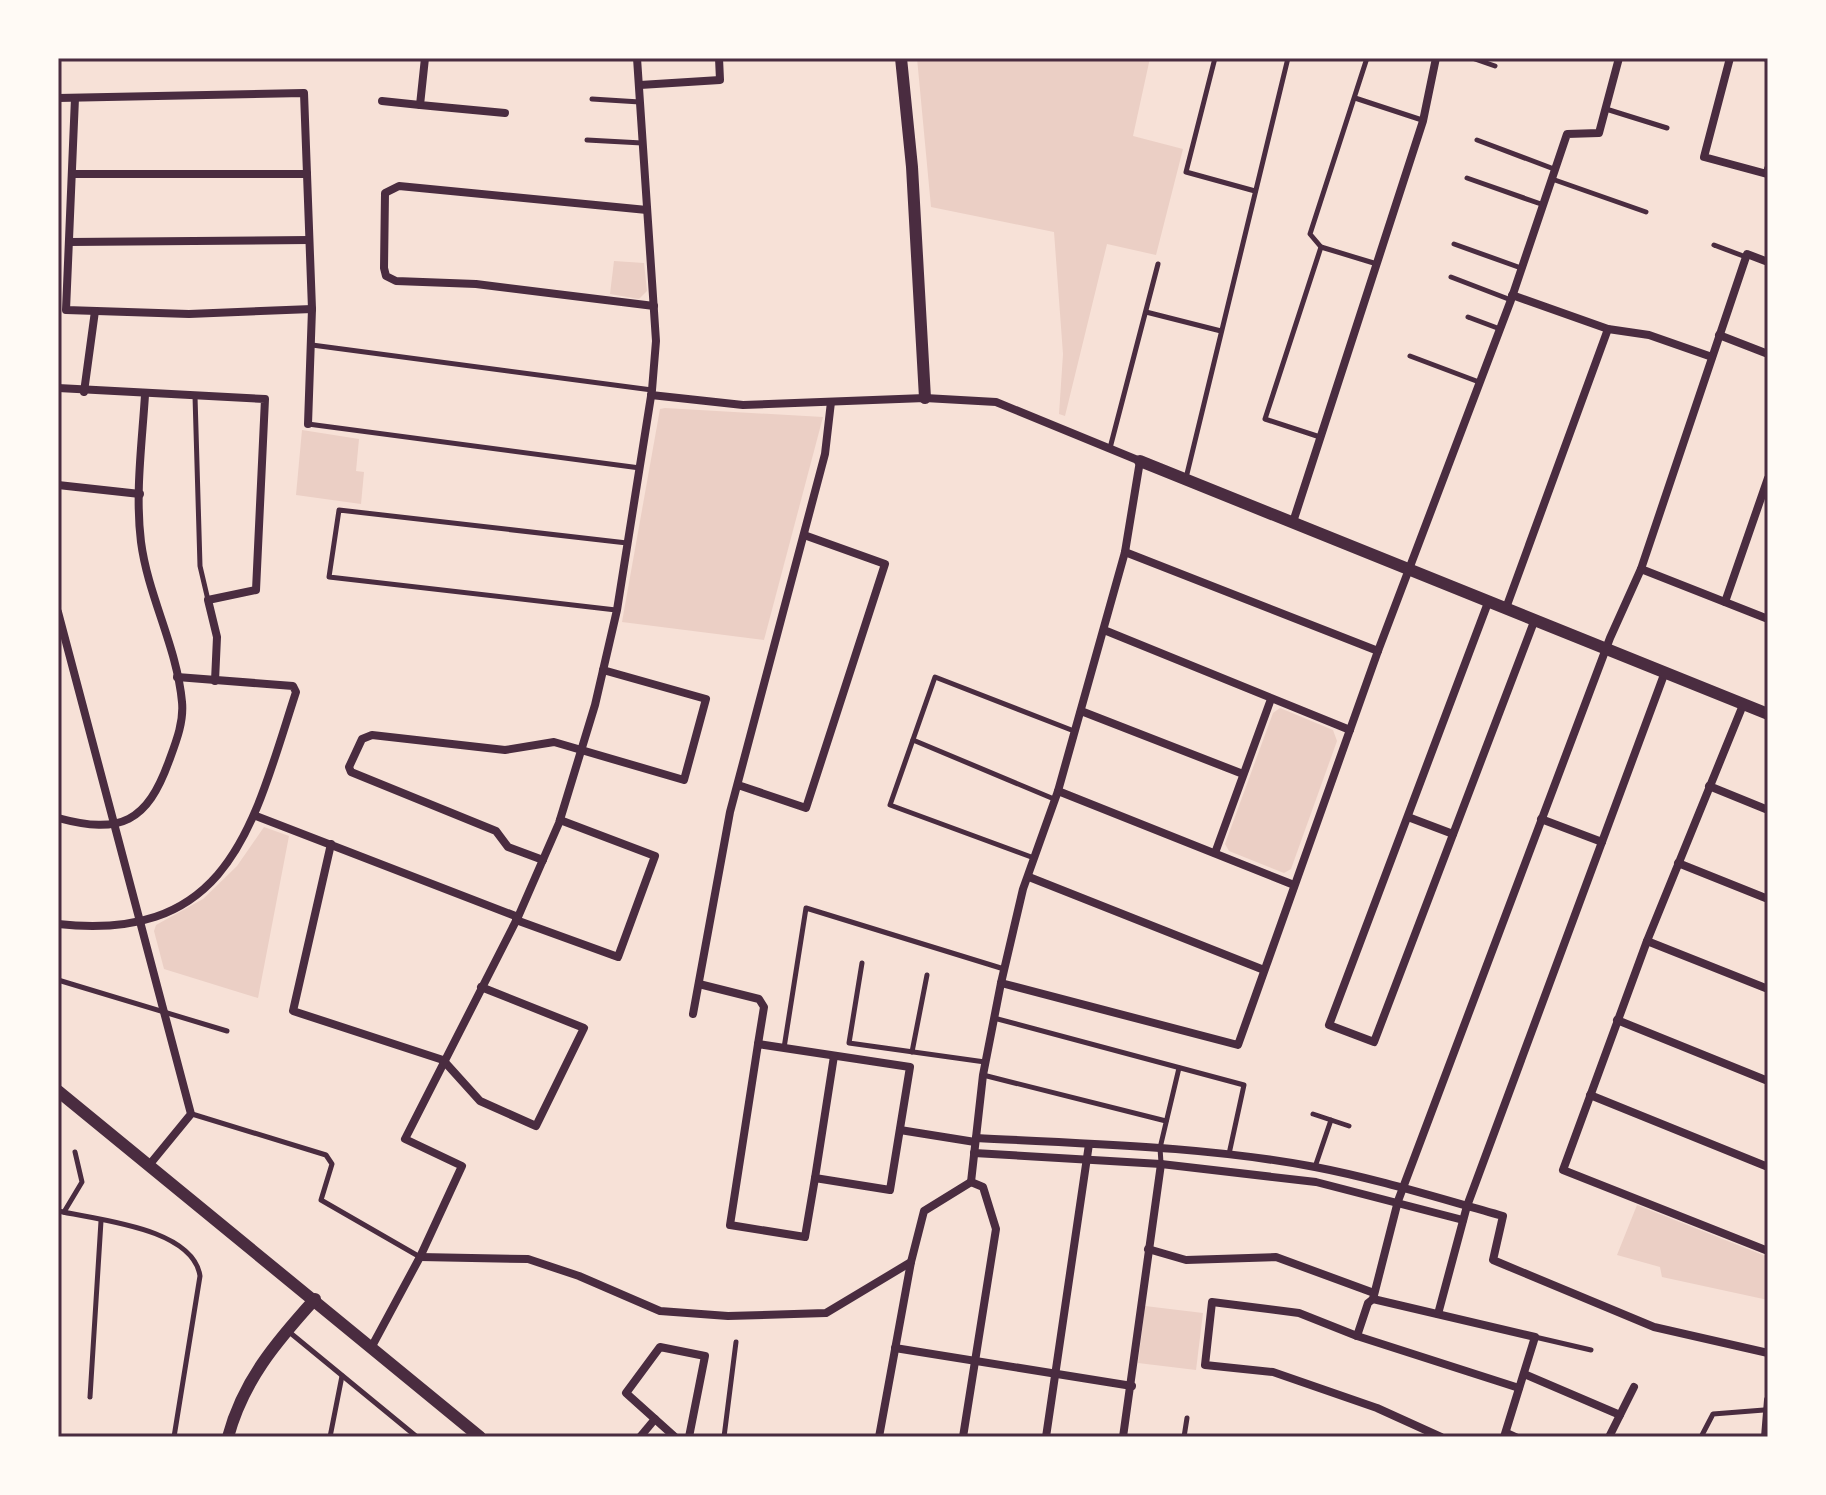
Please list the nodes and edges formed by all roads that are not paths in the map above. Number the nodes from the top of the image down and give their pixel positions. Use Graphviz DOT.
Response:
graph roads {
  1 [pos="425,58"];
  2 [pos="637,58"];
  3 [pos="719,58"];
  4 [pos="901,58"];
  5 [pos="1215,58"];
  6 [pos="1288,58"];
  7 [pos="1367,58"];
  8 [pos="1436,58"];
  9 [pos="1472,58"];
  10 [pos="1619,58"];
  11 [pos="1730,58"];
  12 [pos="1495,66"];
  13 [pos="640,85"];
  14 [pos="58,98"];
  15 [pos="75,98"];
  16 [pos="1355,98"];
  17 [pos="592,99"];
  18 [pos="382,101"];
  19 [pos="641,102"];
  20 [pos="420,105"];
  21 [pos="1606,109"];
  22 [pos="505,113"];
  23 [pos="1423,121"];
  24 [pos="1667,128"];
  25 [pos="587,140"];
  26 [pos="1477,140"];
  27 [pos="642,143"];
  28 [pos="1554,169"];
  29 [pos="1768,169"];
  30 [pos="72,174"];
  31 [pos="307,174"];
  32 [pos="1467,178"];
  33 [pos="1551,179"];
  34 [pos="1255,191"];
  35 [pos="1541,204"];
  36 [pos="647,210"];
  37 [pos="1646,212"];
  38 [pos="309,240"];
  39 [pos="69,242"];
  40 [pos="1454,244"];
  41 [pos="1714,245"];
  42 [pos="1321,247"];
  43 [pos="1746,257"];
  44 [pos="1768,262"];
  45 [pos="1158,264"];
  46 [pos="1377,264"];
  47 [pos="1521,268"];
  48 [pos="1451,277"];
  49 [pos="1511,298"];
  50 [pos="654,306"];
  51 [pos="312,309"];
  52 [pos="95,311"];
  53 [pos="1146,312"];
  54 [pos="1468,317"];
  55 [pos="1500,329"];
  56 [pos="1608,329"];
  57 [pos="1221,331"];
  58 [pos="1719,335"];
  59 [pos="312,345"];
  60 [pos="1768,354"];
  61 [pos="1410,356"];
  62 [pos="1712,357"];
  63 [pos="1480,382"];
  64 [pos="58,388"];
  65 [pos="84,392"];
  66 [pos="652,392"];
  67 [pos="145,395"];
  68 [pos="195,396"];
  69 [pos="925,398"];
  70 [pos="831,402"];
  71 [pos="308,424"];
  72 [pos="1321,437"];
  73 [pos="1110,448"];
  74 [pos="1140,461"];
  75 [pos="640,468"];
  76 [pos="1768,478"];
  77 [pos="1186,479"];
  78 [pos="58,485"];
  79 [pos="140,494"];
  80 [pos="1293,522"];
  81 [pos="804,535"];
  82 [pos="627,543"];
  83 [pos="1125,552"];
  84 [pos="1641,569"];
  85 [pos="1410,570"];
  86 [pos="208,600"];
  87 [pos="1489,600"];
  88 [pos="1725,602"];
  89 [pos="1506,608"];
  90 [pos="617,610"];
  91 [pos="58,612"];
  92 [pos="1535,619"];
  93 [pos="1768,619"];
  94 [pos="1104,630"];
  95 [pos="1606,647"];
  96 [pos="1378,651"];
  97 [pos="603,670"];
  98 [pos="1665,672"];
  99 [pos="177,677"];
  100 [pos="215,681"];
  101 [pos="1271,699"];
  102 [pos="1743,705"];
  103 [pos="1081,711"];
  104 [pos="1768,714"];
  105 [pos="1350,730"];
  106 [pos="1075,731"];
  107 [pos="913,740"];
  108 [pos="581,749"];
  109 [pos="1243,774"];
  110 [pos="738,785"];
  111 [pos="1709,786"];
  112 [pos="1057,795"];
  113 [pos="1768,810"];
  114 [pos="256,816"];
  115 [pos="1408,817"];
  116 [pos="58,818"];
  117 [pos="1541,819"];
  118 [pos="560,820"];
  119 [pos="117,825"];
  120 [pos="1453,834"];
  121 [pos="1602,842"];
  122 [pos="331,844"];
  123 [pos="1215,853"];
  124 [pos="1035,859"];
  125 [pos="543,860"];
  126 [pos="1678,863"];
  127 [pos="1029,877"];
  128 [pos="1294,885"];
  129 [pos="1768,899"];
  130 [pos="517,919"];
  131 [pos="143,921"];
  132 [pos="58,924"];
  133 [pos="1647,941"];
  134 [pos="862,963"];
  135 [pos="1004,969"];
  136 [pos="1264,970"];
  137 [pos="927,975"];
  138 [pos="58,980"];
  139 [pos="1001,983"];
  140 [pos="699,984"];
  141 [pos="481,987"];
  142 [pos="1768,989"];
  143 [pos="164,1012"];
  144 [pos="693,1014"];
  145 [pos="994,1018"];
  146 [pos="1617,1020"];
  147 [pos="227,1031"];
  148 [pos="758,1044"];
  149 [pos="784,1048"];
  150 [pos="912,1052"];
  151 [pos="834,1056"];
  152 [pos="443,1060"];
  153 [pos="986,1063"];
  154 [pos="1179,1067"];
  155 [pos="983,1075"];
  156 [pos="1768,1081"];
  157 [pos="58,1091"];
  158 [pos="1590,1095"];
  159 [pos="191,1114"];
  160 [pos="1313,1114"];
  161 [pos="1331,1120"];
  162 [pos="1166,1121"];
  163 [pos="1349,1126"];
  164 [pos="900,1130"];
  165 [pos="975,1140"];
  166 [pos="1089,1144"];
  167 [pos="1160,1148"];
  168 [pos="75,1152"];
  169 [pos="974,1153"];
  170 [pos="1228,1155"];
  171 [pos="1088,1159"];
  172 [pos="150,1164"];
  173 [pos="1161,1164"];
  174 [pos="1315,1167"];
  175 [pos="1768,1167"];
  176 [pos="815,1178"];
  177 [pos="971,1182"];
  178 [pos="1403,1189"];
  179 [pos="1398,1201"];
  180 [pos="1467,1206"];
  181 [pos="61,1212"];
  182 [pos="1463,1220"];
  183 [pos="101,1221"];
  184 [pos="1148,1249"];
  185 [pos="1768,1251"];
  186 [pos="420,1257"];
  187 [pos="911,1262"];
  188 [pos="1374,1296"];
  189 [pos="315,1299"];
  190 [pos="1438,1314"];
  191 [pos="287,1330"];
  192 [pos="1357,1336"];
  193 [pos="1535,1337"];
  194 [pos="736,1342"];
  195 [pos="371,1348"];
  196 [pos="895,1348"];
  197 [pos="1591,1350"];
  198 [pos="1768,1353"];
  199 [pos="976,1360"];
  200 [pos="1057,1374"];
  201 [pos="1524,1374"];
  202 [pos="342,1376"];
  203 [pos="1132,1386"];
  204 [pos="1634,1387"];
  205 [pos="1519,1388"];
  206 [pos="90,1397"];
  207 [pos="1768,1400"];
  208 [pos="1764,1410"];
  209 [pos="1620,1415"];
  210 [pos="1187,1418"];
  211 [pos="655,1419"];
  212 [pos="409,1434"];
  213 [pos="1505,1434"];
  214 [pos="174,1437"];
  215 [pos="228,1437"];
  216 [pos="330,1437"];
  217 [pos="417,1437"];
  218 [pos="480,1437"];
  219 [pos="640,1437"];
  220 [pos="675,1437"];
  221 [pos="689,1437"];
  222 [pos="724,1437"];
  223 [pos="879,1437"];
  224 [pos="963,1437"];
  225 [pos="1046,1437"];
  226 [pos="1123,1437"];
  227 [pos="1184,1437"];
  228 [pos="1441,1437"];
  229 [pos="1519,1437"];
  230 [pos="1609,1437"];
  231 [pos="1701,1437"];
  232 [pos="1765,1437"];
  1 -- 20 [label="street"];
  2 -- 13 [label="street"];
  3 -- 13 [label="street"];
  4 -- 69 [label="street"];
  5 -- 34 [label="lane"];
  6 -- 34 [label="lane"];
  7 -- 16 [label="lane"];
  8 -- 23 [label="street"];
  9 -- 12 [label="lane"];
  10 -- 21 [label="street"];
  11 -- 29 [label="street"];
  13 -- 19 [label="street"];
  14 -- 15 [label="street"];
  15 -- 30 [label="street"];
  15 -- 31 [label="street"];
  16 -- 23 [label="lane"];
  16 -- 42 [label="lane"];
  17 -- 19 [label="lane"];
  18 -- 20 [label="street"];
  19 -- 27 [label="street"];
  20 -- 22 [label="street"];
  21 -- 24 [label="lane"];
  21 -- 28 [label="street"];
  23 -- 46 [label="street"];
  25 -- 27 [label="lane"];
  26 -- 28 [label="lane"];
  27 -- 36 [label="street"];
  28 -- 33 [label="street"];
  30 -- 31 [label="street"];
  30 -- 39 [label="street"];
  31 -- 38 [label="street"];
  32 -- 35 [label="lane"];
  33 -- 35 [label="street"];
  33 -- 37 [label="lane"];
  34 -- 57 [label="lane"];
  35 -- 47 [label="street"];
  36 -- 50 [label="street"];
  36 -- 50 [label="street"];
  38 -- 39 [label="street"];
  38 -- 51 [label="street"];
  39 -- 52 [label="street"];
  40 -- 47 [label="lane"];
  41 -- 43 [label="lane"];
  42 -- 46 [label="lane"];
  42 -- 72 [label="lane"];
  43 -- 44 [label="street"];
  43 -- 58 [label="street"];
  45 -- 53 [label="lane"];
  46 -- 72 [label="street"];
  47 -- 49 [label="street"];
  48 -- 49 [label="lane"];
  49 -- 55 [label="street"];
  49 -- 56 [label="street"];
  50 -- 66 [label="street"];
  51 -- 52 [label="street"];
  51 -- 59 [label="street"];
  52 -- 65 [label="street"];
  53 -- 57 [label="lane"];
  53 -- 73 [label="lane"];
  54 -- 55 [label="lane"];
  55 -- 63 [label="street"];
  56 -- 62 [label="street"];
  56 -- 89 [label="street"];
  57 -- 77 [label="lane"];
  58 -- 60 [label="street"];
  58 -- 62 [label="street"];
  59 -- 66 [label="lane"];
  59 -- 71 [label="street"];
  61 -- 63 [label="lane"];
  62 -- 84 [label="street"];
  63 -- 85 [label="street"];
  64 -- 65 [label="street"];
  65 -- 67 [label="street"];
  66 -- 70 [label="street"];
  66 -- 75 [label="street"];
  67 -- 68 [label="street"];
  67 -- 79 [label="street"];
  68 -- 86 [label="lane"];
  68 -- 86 [label="street"];
  69 -- 70 [label="street"];
  69 -- 73 [label="street"];
  70 -- 81 [label="street"];
  71 -- 75 [label="lane"];
  72 -- 80 [label="street"];
  73 -- 74 [label="street"];
  74 -- 77 [label="street"];
  74 -- 83 [label="street"];
  75 -- 82 [label="street"];
  76 -- 88 [label="street"];
  77 -- 80 [label="street"];
  78 -- 79 [label="street"];
  79 -- 99 [label="street"];
  80 -- 85 [label="street"];
  81 -- 110 [label="street"];
  81 -- 110 [label="street"];
  82 -- 90 [label="street"];
  82 -- 90 [label="lane"];
  83 -- 94 [label="street"];
  83 -- 96 [label="street"];
  84 -- 88 [label="street"];
  84 -- 95 [label="street"];
  85 -- 87 [label="street"];
  85 -- 96 [label="street"];
  86 -- 100 [label="street"];
  87 -- 89 [label="street"];
  87 -- 115 [label="street"];
  88 -- 93 [label="street"];
  89 -- 92 [label="street"];
  90 -- 97 [label="street"];
  91 -- 119 [label="street"];
  92 -- 95 [label="street"];
  92 -- 120 [label="street"];
  94 -- 101 [label="street"];
  94 -- 103 [label="street"];
  95 -- 98 [label="street"];
  95 -- 117 [label="street"];
  96 -- 105 [label="street"];
  97 -- 108 [label="street"];
  97 -- 108 [label="street"];
  98 -- 102 [label="street"];
  98 -- 121 [label="street"];
  99 -- 100 [label="street"];
  99 -- 119 [label="street"];
  100 -- 114 [label="street"];
  101 -- 105 [label="street"];
  101 -- 109 [label="street"];
  102 -- 104 [label="street"];
  102 -- 111 [label="street"];
  103 -- 106 [label="street"];
  103 -- 109 [label="street"];
  105 -- 128 [label="street"];
  106 -- 107 [label="lane"];
  106 -- 112 [label="street"];
  107 -- 112 [label="lane"];
  107 -- 124 [label="lane"];
  108 -- 118 [label="street"];
  108 -- 125 [label="street"];
  109 -- 123 [label="street"];
  110 -- 140 [label="street"];
  111 -- 113 [label="street"];
  111 -- 126 [label="street"];
  112 -- 123 [label="street"];
  112 -- 124 [label="street"];
  114 -- 122 [label="street"];
  114 -- 131 [label="street"];
  115 -- 120 [label="street"];
  115 -- 120 [label="street"];
  116 -- 119 [label="street"];
  117 -- 121 [label="street"];
  117 -- 178 [label="street"];
  118 -- 125 [label="street"];
  118 -- 130 [label="street"];
  119 -- 131 [label="street"];
  121 -- 180 [label="street"];
  122 -- 130 [label="street"];
  122 -- 152 [label="street"];
  123 -- 128 [label="street"];
  124 -- 127 [label="street"];
  125 -- 130 [label="street"];
  126 -- 129 [label="street"];
  126 -- 133 [label="street"];
  127 -- 135 [label="street"];
  127 -- 136 [label="street"];
  128 -- 136 [label="street"];
  130 -- 141 [label="street"];
  131 -- 132 [label="street"];
  131 -- 143 [label="street"];
  133 -- 142 [label="street"];
  133 -- 146 [label="street"];
  134 -- 150 [label="lane"];
  135 -- 139 [label="street"];
  135 -- 149 [label="lane"];
  136 -- 139 [label="street"];
  137 -- 150 [label="lane"];
  138 -- 143 [label="lane"];
  139 -- 145 [label="street"];
  140 -- 144 [label="street"];
  140 -- 148 [label="street"];
  141 -- 152 [label="street"];
  141 -- 152 [label="street"];
  143 -- 147 [label="lane"];
  143 -- 159 [label="street"];
  145 -- 153 [label="street"];
  145 -- 154 [label="lane"];
  146 -- 156 [label="street"];
  146 -- 158 [label="street"];
  148 -- 149 [label="street"];
  148 -- 176 [label="street"];
  149 -- 151 [label="street"];
  150 -- 153 [label="lane"];
  151 -- 164 [label="street"];
  151 -- 176 [label="street"];
  152 -- 186 [label="street"];
  153 -- 155 [label="street"];
  154 -- 162 [label="lane"];
  154 -- 170 [label="lane"];
  155 -- 162 [label="lane"];
  155 -- 165 [label="street"];
  157 -- 172 [label="street"];
  158 -- 175 [label="street"];
  158 -- 185 [label="street"];
  159 -- 172 [label="street"];
  159 -- 186 [label="lane"];
  160 -- 161 [label="lane"];
  161 -- 163 [label="lane"];
  161 -- 174 [label="lane"];
  162 -- 167 [label="lane"];
  164 -- 165 [label="street"];
  164 -- 176 [label="street"];
  165 -- 166 [label="street"];
  165 -- 169 [label="street"];
  166 -- 167 [label="street"];
  166 -- 171 [label="street"];
  167 -- 170 [label="street"];
  167 -- 173 [label="lane"];
  168 -- 181 [label="lane"];
  169 -- 171 [label="street"];
  169 -- 177 [label="street"];
  170 -- 174 [label="street"];
  171 -- 173 [label="street"];
  171 -- 200 [label="street"];
  172 -- 189 [label="street"];
  173 -- 179 [label="street"];
  173 -- 184 [label="street"];
  174 -- 178 [label="street"];
  177 -- 187 [label="street"];
  177 -- 199 [label="street"];
  178 -- 179 [label="street"];
  178 -- 180 [label="street"];
  179 -- 182 [label="street"];
  179 -- 188 [label="street"];
  180 -- 182 [label="street"];
  180 -- 198 [label="street"];
  181 -- 183 [label="lane"];
  182 -- 190 [label="street"];
  183 -- 206 [label="lane"];
  183 -- 214 [label="lane"];
  184 -- 188 [label="street"];
  184 -- 203 [label="street"];
  186 -- 187 [label="street"];
  186 -- 195 [label="street"];
  187 -- 196 [label="street"];
  188 -- 190 [label="street"];
  188 -- 192 [label="street"];
  189 -- 191 [label="street"];
  189 -- 195 [label="street"];
  190 -- 193 [label="street"];
  191 -- 202 [label="lane"];
  191 -- 215 [label="street"];
  192 -- 205 [label="street"];
  192 -- 228 [label="street"];
  193 -- 197 [label="lane"];
  193 -- 201 [label="street"];
  194 -- 222 [label="lane"];
  195 -- 218 [label="street"];
  196 -- 199 [label="street"];
  196 -- 223 [label="street"];
  199 -- 200 [label="street"];
  199 -- 224 [label="street"];
  200 -- 203 [label="street"];
  200 -- 225 [label="street"];
  201 -- 205 [label="street"];
  201 -- 209 [label="street"];
  202 -- 212 [label="lane"];
  202 -- 216 [label="lane"];
  203 -- 226 [label="street"];
  204 -- 209 [label="street"];
  205 -- 213 [label="street"];
  207 -- 208 [label="street"];
  208 -- 231 [label="lane"];
  208 -- 232 [label="street"];
  209 -- 230 [label="street"];
  210 -- 227 [label="lane"];
  211 -- 219 [label="street"];
  211 -- 220 [label="street"];
  211 -- 221 [label="street"];
  212 -- 217 [label="lane"];
  213 -- 229 [label="lane"];
}
